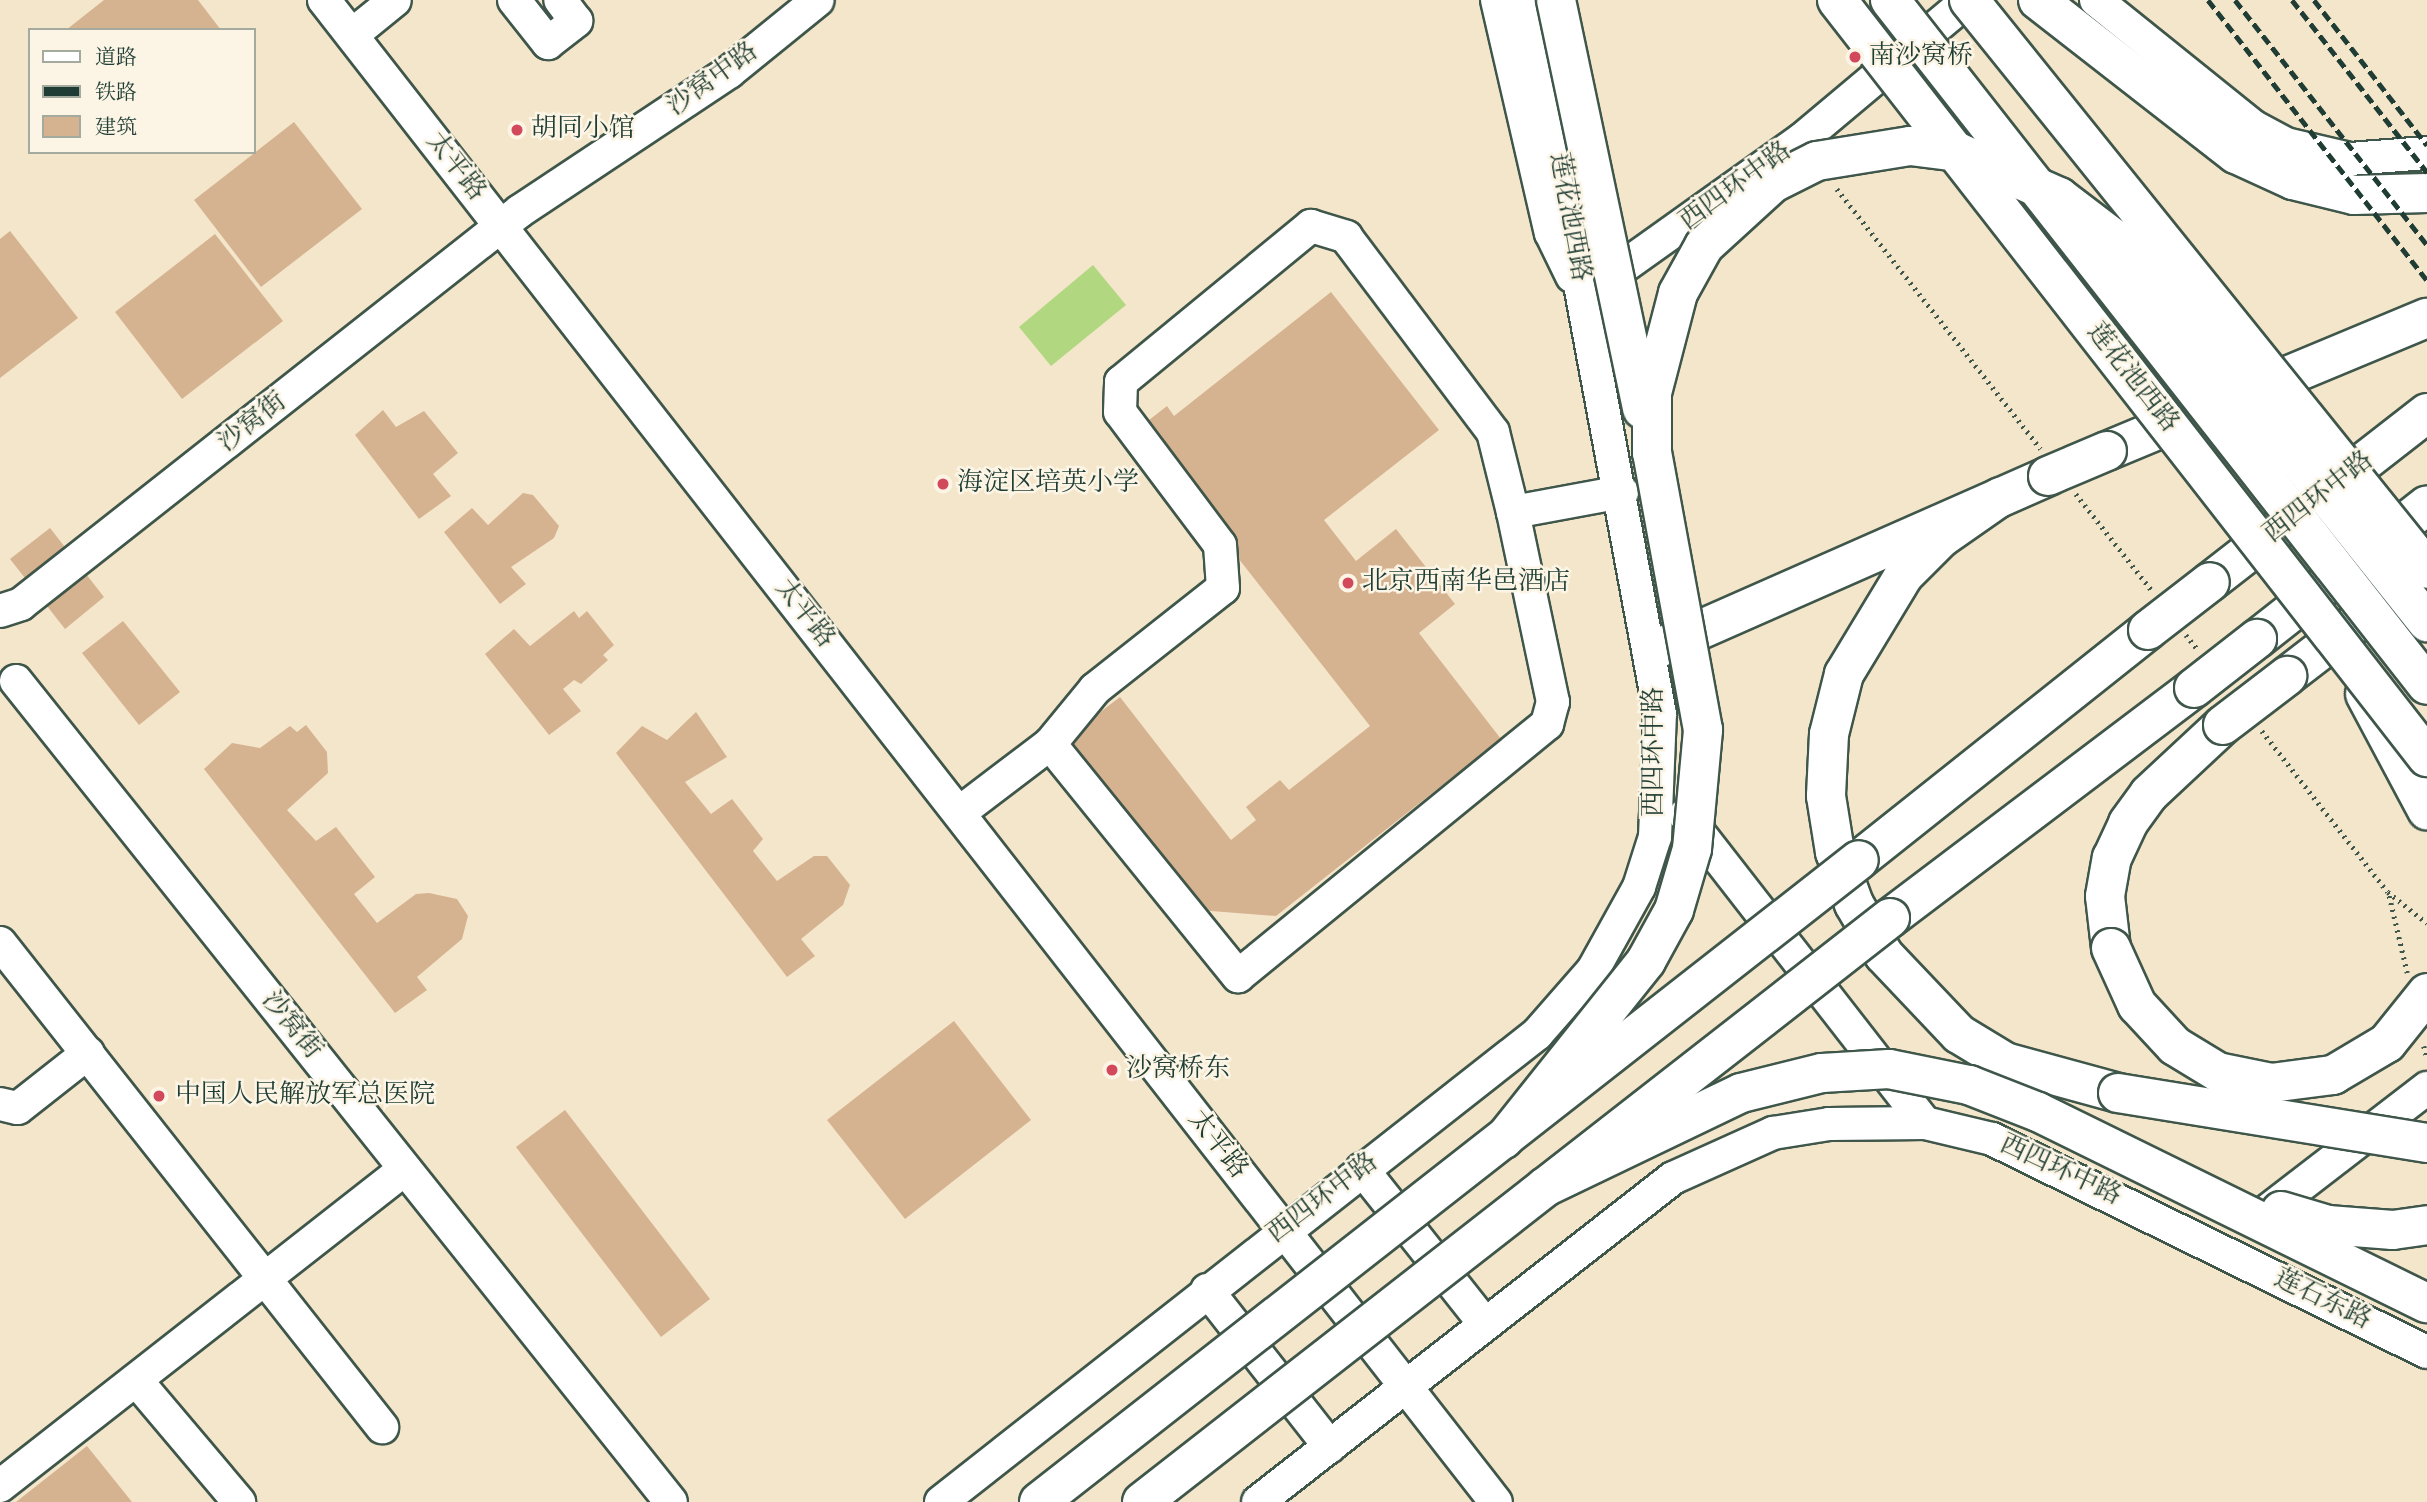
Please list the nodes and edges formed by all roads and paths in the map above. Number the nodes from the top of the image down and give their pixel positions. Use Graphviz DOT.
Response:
graph roads {
  1 [pos="324,0"];
  2 [pos="395,0"];
  3 [pos="514,0"];
  4 [pos="559,0"];
  5 [pos="818,0"];
  6 [pos="1497,0"];
  7 [pos="1527,0"];
  8 [pos="1556,0"];
  9 [pos="1837,0"];
  10 [pos="1890,0"];
  11 [pos="1968,0"];
  12 [pos="2038,0"];
  13 [pos="2096,0"];
  14 [pos="352,35"];
  15 [pos="2427,153"];
  16 [pos="1834,185"];
  17 [pos="2427,193"];
  18 [pos="503,228"];
  19 [pos="1583,296"];
  20 [pos="2427,317"];
  21 [pos="2427,413"];
  22 [pos="1652,453"];
  23 [pos="2056,474"];
  24 [pos="1622,492"];
  25 [pos="2000,497"];
  26 [pos="2427,505"];
  27 [pos="1513,512"];
  28 [pos="2427,568"];
  29 [pos="0,611"];
  30 [pos="2163,620"];
  31 [pos="2427,622"];
  32 [pos="2336,640"];
  33 [pos="1651,651"];
  34 [pos="2197,671"];
  35 [pos="16,681"];
  36 [pos="2427,685"];
  37 [pos="2237,722"];
  38 [pos="1050,744"];
  39 [pos="2427,757"];
  40 [pos="1661,783"];
  41 [pos="2427,810"];
  42 [pos="959,813"];
  43 [pos="2388,892"];
  44 [pos="2427,923"];
  45 [pos="0,943"];
  46 [pos="2418,988"];
  47 [pos="2421,1033"];
  48 [pos="88,1053"];
  49 [pos="2427,1058"];
  50 [pos="2427,1088"];
  51 [pos="0,1104"];
  52 [pos="1925,1123"];
  53 [pos="1504,1139"];
  54 [pos="2427,1143"];
  55 [pos="405,1169"];
  56 [pos="1362,1169"];
  57 [pos="2189,1185"];
  58 [pos="1545,1187"];
  59 [pos="2427,1225"];
  60 [pos="1283,1229"];
  61 [pos="2217,1249"];
  62 [pos="267,1278"];
  63 [pos="1207,1290"];
  64 [pos="2427,1303"];
  65 [pos="1484,1323"];
  66 [pos="2427,1352"];
  67 [pos="136,1380"];
  68 [pos="1406,1386"];
  69 [pos="382,1427"];
  70 [pos="1330,1447"];
  71 [pos="0,1486"];
  72 [pos="239,1502"];
  73 [pos="671,1502"];
  74 [pos="942,1502"];
  75 [pos="1039,1502"];
  76 [pos="1142,1502"];
  77 [pos="1258,1502"];
  78 [pos="1496,1502"];
  1 -- 14 [label="street, 太平路"];
  2 -- 14 [label="street"];
  3 -- 4 [label="street"];
  5 -- 18 [label="street, 沙窝中路"];
  6 -- 19 [label="street, 莲花池西路"];
  7 -- 19 [label="street, 莲花池西路"];
  8 -- 22 [label="highway, bridge"];
  9 -- 32 [label="highway, 莲花池西路, bridge"];
  10 -- 36 [label="highway, 莲花池西路, bridge"];
  11 -- 19 [label="street, 西四环中路"];
  11 -- 28 [label="highway, bridge"];
  12 -- 17 [label="highway"];
  13 -- 15 [label="street"];
  14 -- 18 [label="street, 太平路"];
  16 -- 23 [label="path"];
  18 -- 29 [label="street, 沙窝街"];
  18 -- 42 [label="street, 太平路"];
  19 -- 24 [label="street, 西四环中路"];
  20 -- 23 [label="highway, bridge"];
  21 -- 30 [label="highway, 西四环中路, bridge"];
  22 -- 31 [label="highway, bridge"];
  22 -- 53 [label="highway, bridge"];
  23 -- 25 [label="highway"];
  23 -- 30 [label="path"];
  24 -- 27 [label="street"];
  24 -- 33 [label="street, 西四环中路"];
  25 -- 33 [label="highway"];
  25 -- 54 [label="highway, bridge"];
  26 -- 34 [label="highway, bridge"];
  27 -- 38 [label="street"];
  27 -- 38 [label="street"];
  28 -- 37 [label="highway, bridge"];
  30 -- 34 [label="path"];
  30 -- 53 [label="highway, bridge"];
  32 -- 39 [label="highway, 莲花池西路, bridge"];
  32 -- 41 [label="highway, bridge"];
  33 -- 40 [label="street, 西四环中路"];
  34 -- 58 [label="highway, bridge"];
  35 -- 55 [label="street, 沙窝街"];
  37 -- 43 [label="path"];
  37 -- 46 [label="highway, bridge"];
  38 -- 42 [label="street"];
  40 -- 52 [label="street"];
  40 -- 56 [label="street, 西四环中路"];
  42 -- 60 [label="street, 太平路"];
  43 -- 44 [label="path"];
  43 -- 46 [label="path"];
  45 -- 48 [label="street"];
  47 -- 49 [label="path"];
  48 -- 51 [label="street"];
  48 -- 62 [label="street"];
  50 -- 61 [label="street"];
  52 -- 61 [label="street, 西四环中路"];
  52 -- 65 [label="street, 西四环中路"];
  53 -- 75 [label="highway, bridge"];
  55 -- 62 [label="street"];
  55 -- 73 [label="street, 沙窝街"];
  56 -- 60 [label="street, 西四环中路"];
  56 -- 65 [label="street"];
  57 -- 58 [label="highway, bridge"];
  57 -- 59 [label="highway, bridge"];
  57 -- 64 [label="highway, bridge"];
  58 -- 76 [label="highway, bridge"];
  60 -- 63 [label="street, 西四环中路"];
  60 -- 68 [label="street, 太平路"];
  61 -- 66 [label="street, 莲石东路"];
  62 -- 67 [label="street"];
  62 -- 69 [label="street"];
  63 -- 70 [label="street"];
  63 -- 74 [label="street, 西四环中路"];
  65 -- 68 [label="street, 西四环中路"];
  67 -- 71 [label="street"];
  67 -- 72 [label="street"];
  68 -- 70 [label="street, 西四环中路"];
  68 -- 78 [label="street"];
  70 -- 77 [label="street, 西四环中路"];
}
